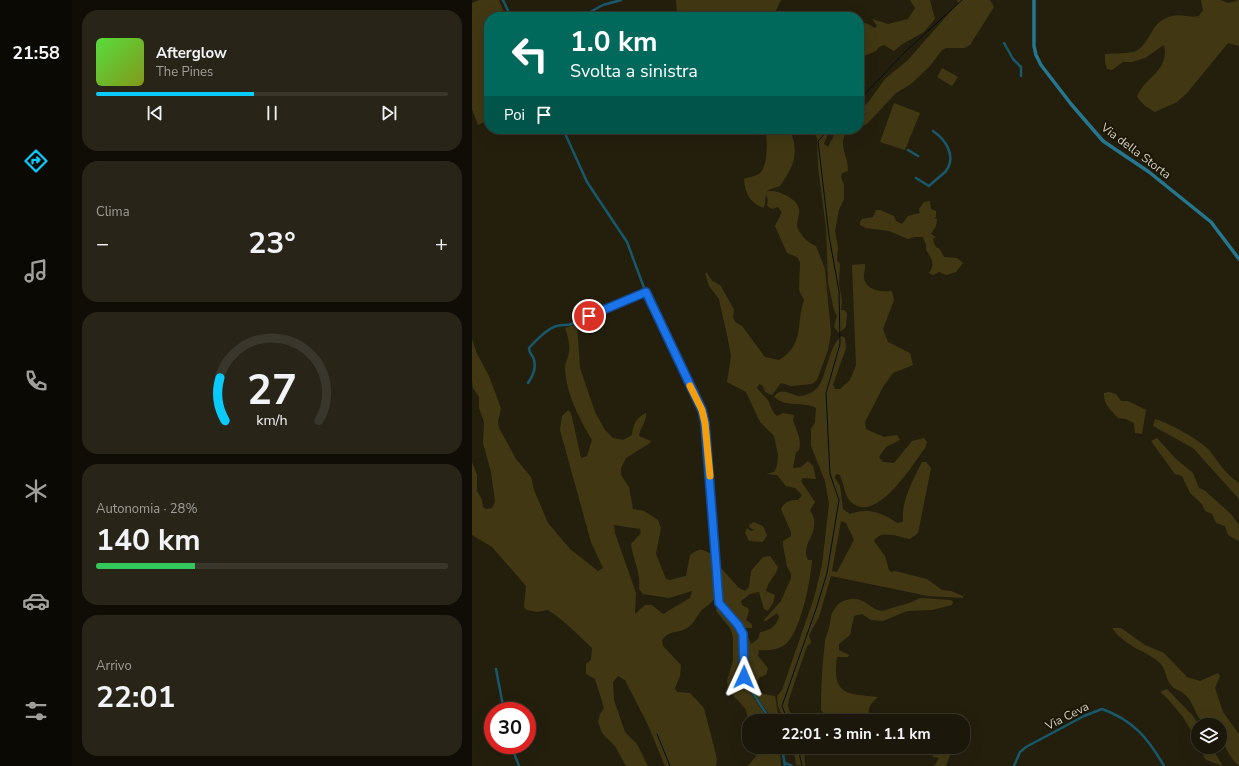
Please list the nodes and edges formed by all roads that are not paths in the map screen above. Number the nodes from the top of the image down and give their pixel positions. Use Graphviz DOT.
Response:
graph roads {
  1 [pos="503,0"];
  2 [pos="620,0"];
  3 [pos="1034,0"];
  4 [pos="509,12"];
  5 [pos="590,12"];
  6 [pos="1004,43"];
  7 [pos="1021,76"];
  8 [pos="933,131"];
  9 [pos="565,134"];
  10 [pos="908,150"];
  11 [pos="918,156"];
  12 [pos="916,178"];
  13 [pos="1239,259"];
  14 [pos="646,292"];
  15 [pos="528,383"];
  16 [pos="496,669"];
  17 [pos="502,702"];
  18 [pos="766,714"];
  19 [pos="514,754"];
  20 [pos="783,754"];
  21 [pos="784,762"];
  22 [pos="519,766"];
  23 [pos="785,766"];
  24 [pos="792,766"];
  25 [pos="1014,766"];
  26 [pos="1164,766"];
  1 -- 4 [label="street"];
  2 -- 5 [label="street"];
  3 -- 13 [label="main road, Via della Storta"];
  6 -- 7 [label="street"];
  8 -- 12 [label="street"];
  9 -- 14 [label="street"];
  10 -- 11 [label="street"];
  14 -- 15 [label="street"];
  14 -- 18 [label="street"];
  16 -- 17 [label="street"];
  19 -- 22 [label="street"];
  20 -- 21 [label="street"];
  21 -- 23 [label="street"];
  21 -- 24 [label="street"];
  25 -- 26 [label="street, Via Ceva"];
}
